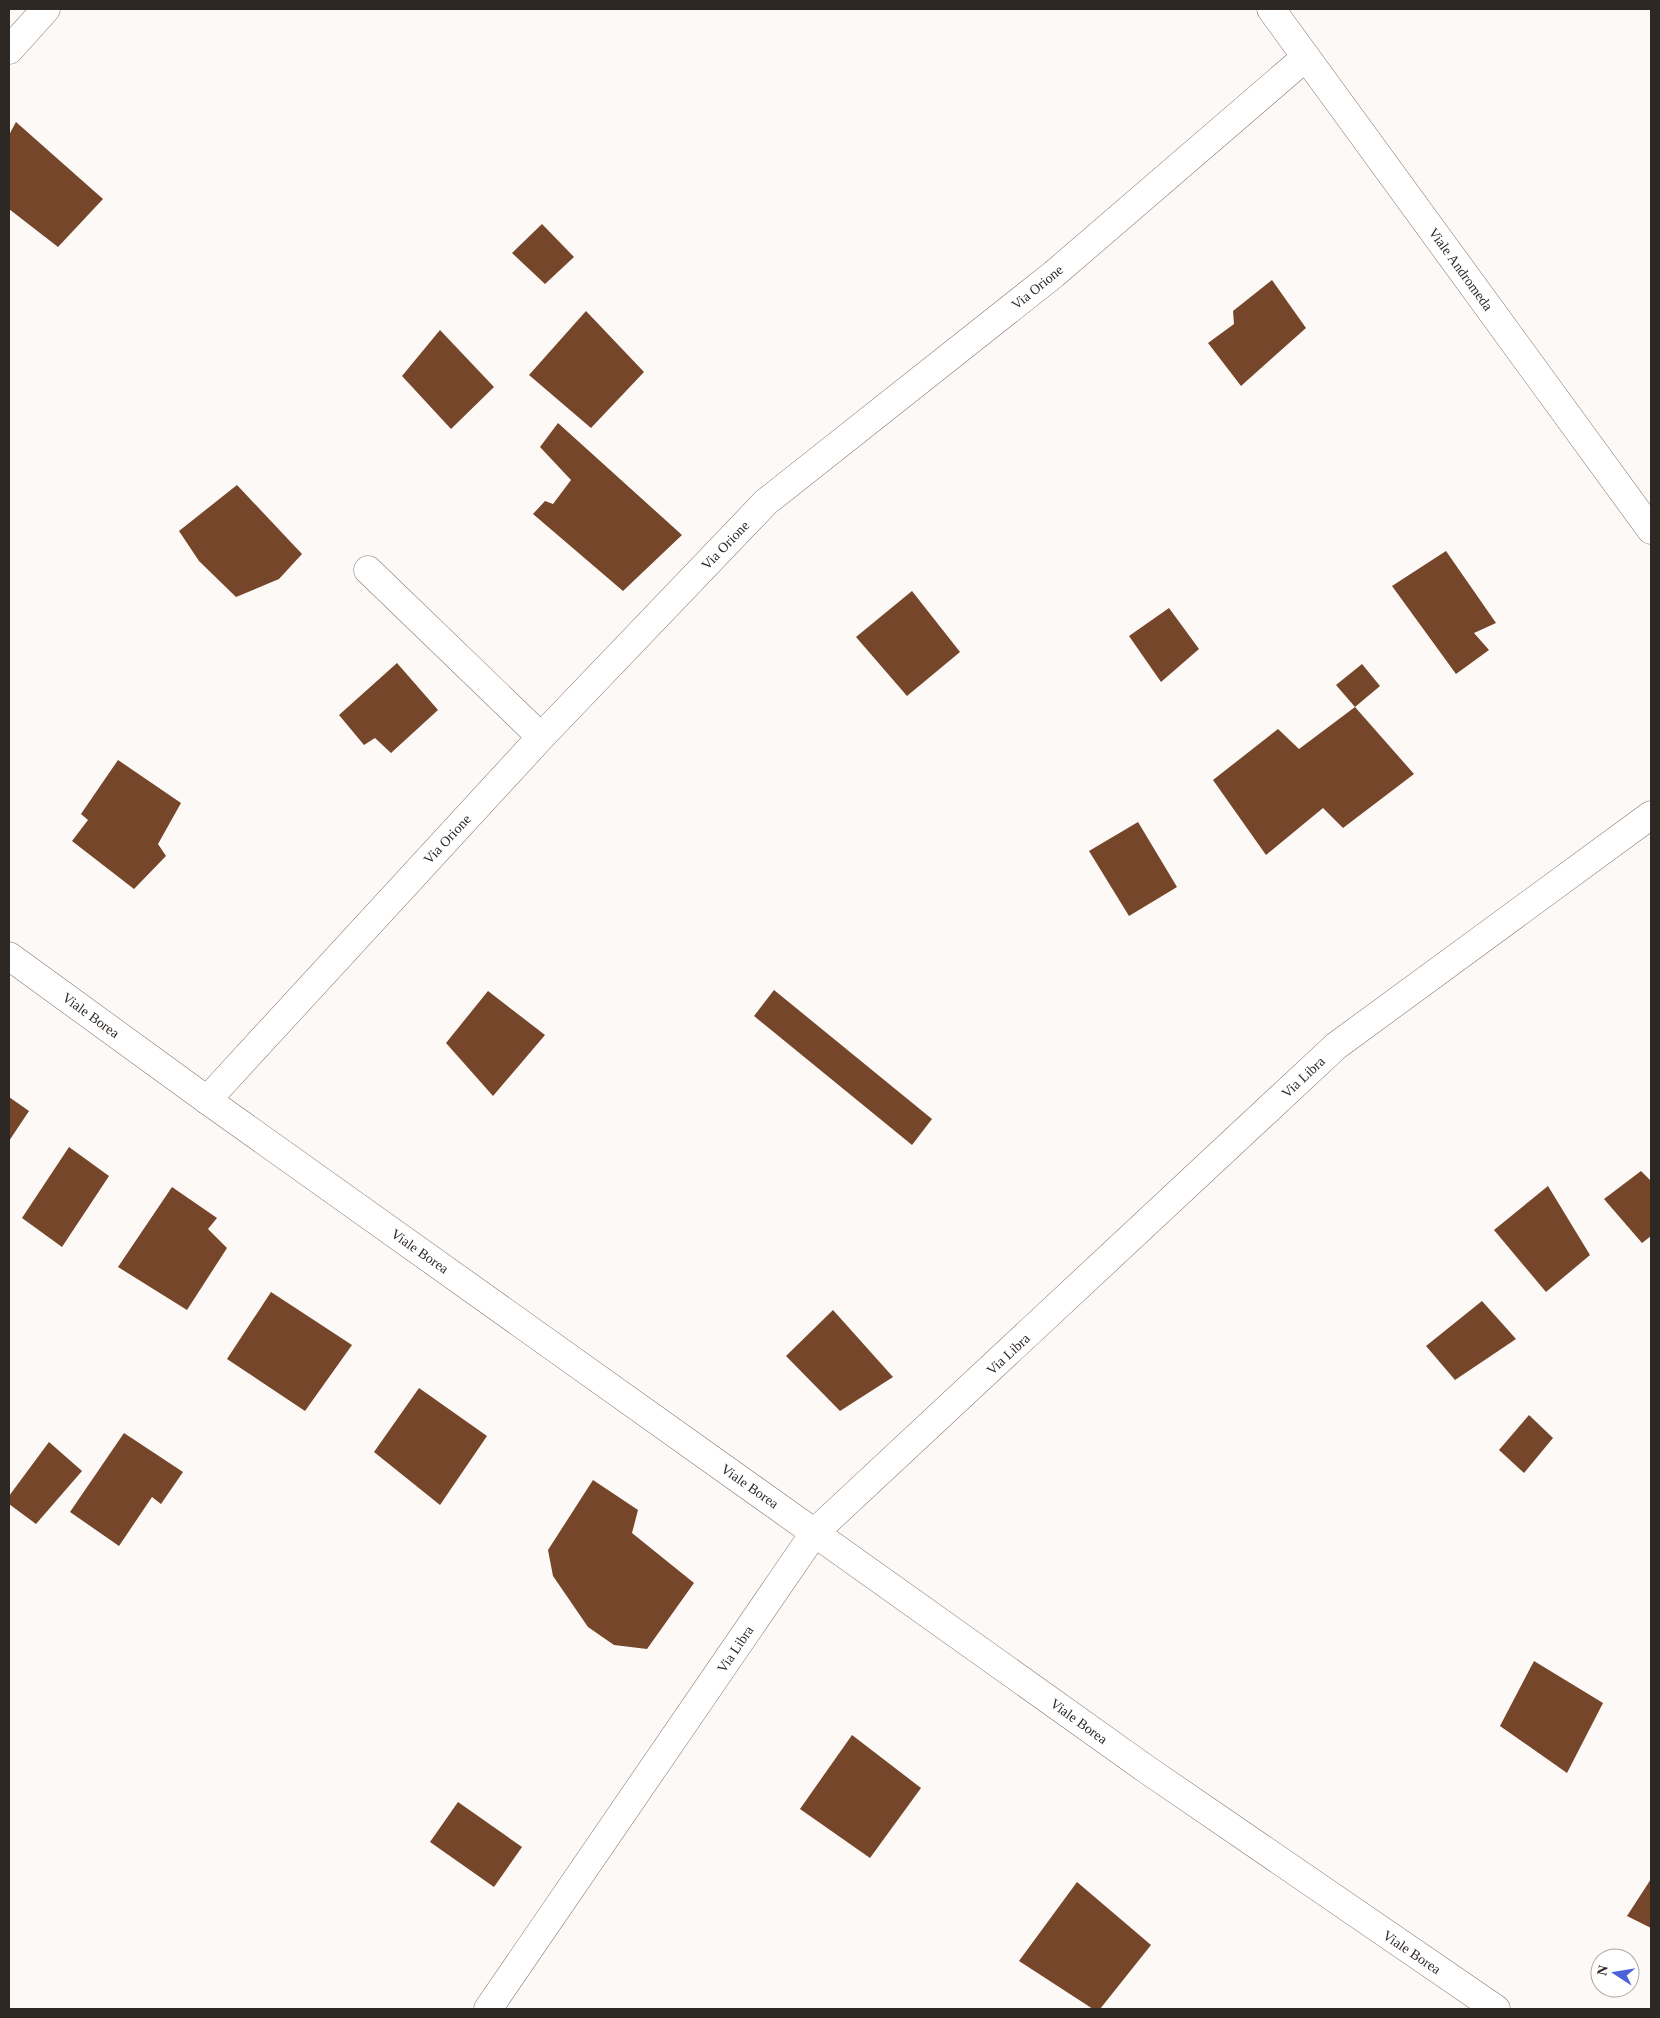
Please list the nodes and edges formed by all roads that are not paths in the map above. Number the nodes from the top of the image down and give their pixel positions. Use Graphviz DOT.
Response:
graph roads {
  1 [pos="46,9"];
  2 [pos="1271,9"];
  3 [pos="9,50"];
  4 [pos="1306,57"];
  5 [pos="1651,530"];
  6 [pos="368,570"];
  7 [pos="541,737"];
  8 [pos="1651,814"];
  9 [pos="9,956"];
  10 [pos="207,1100"];
  11 [pos="815,1532"];
  12 [pos="488,2009"];
  13 [pos="1496,2009"];
  1 -- 3 [label="street"];
  2 -- 4 [label="street, Viale Andromeda"];
  4 -- 5 [label="street, Viale Andromeda"];
  4 -- 7 [label="street, Via Orione"];
  6 -- 7 [label="street"];
  7 -- 10 [label="street, Via Orione"];
  8 -- 11 [label="street, Via Libra"];
  9 -- 10 [label="street, Viale Borea"];
  10 -- 11 [label="street, Viale Borea"];
  11 -- 12 [label="street, Via Libra"];
  11 -- 13 [label="street, Viale Borea"];
}
